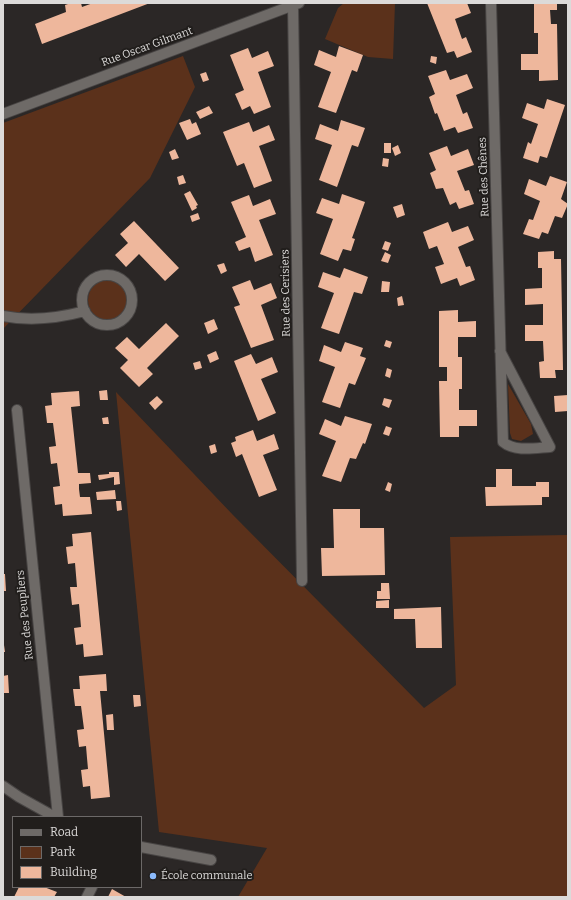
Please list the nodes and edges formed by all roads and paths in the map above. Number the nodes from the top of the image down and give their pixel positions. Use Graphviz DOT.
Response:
graph roads {
  1 [pos="491,3"];
  2 [pos="297,4"];
  3 [pos="3,114"];
  4 [pos="84,310"];
  5 [pos="3,316"];
  6 [pos="500,351"];
  7 [pos="17,410"];
  8 [pos="302,581"];
  9 [pos="3,786"];
  10 [pos="53,816"];
  11 [pos="58,816"];
  12 [pos="142,847"];
  13 [pos="210,860"];
  14 [pos="92,888"];
  15 [pos="87,897"];
  1 -- 6 [label="street, Rue des Chênes"];
  2 -- 3 [label="street, Rue Oscar Gilmant"];
  2 -- 8 [label="street, Rue des Cerisiers"];
  4 -- 4 [label="street"];
  4 -- 5 [label="street"];
  6 -- 6 [label="street, Rue des Chênes"];
  7 -- 11 [label="street, Rue des Peupliers"];
  9 -- 10 [label="street"];
  12 -- 13 [label="street"];
  14 -- 15 [label="street"];
}
